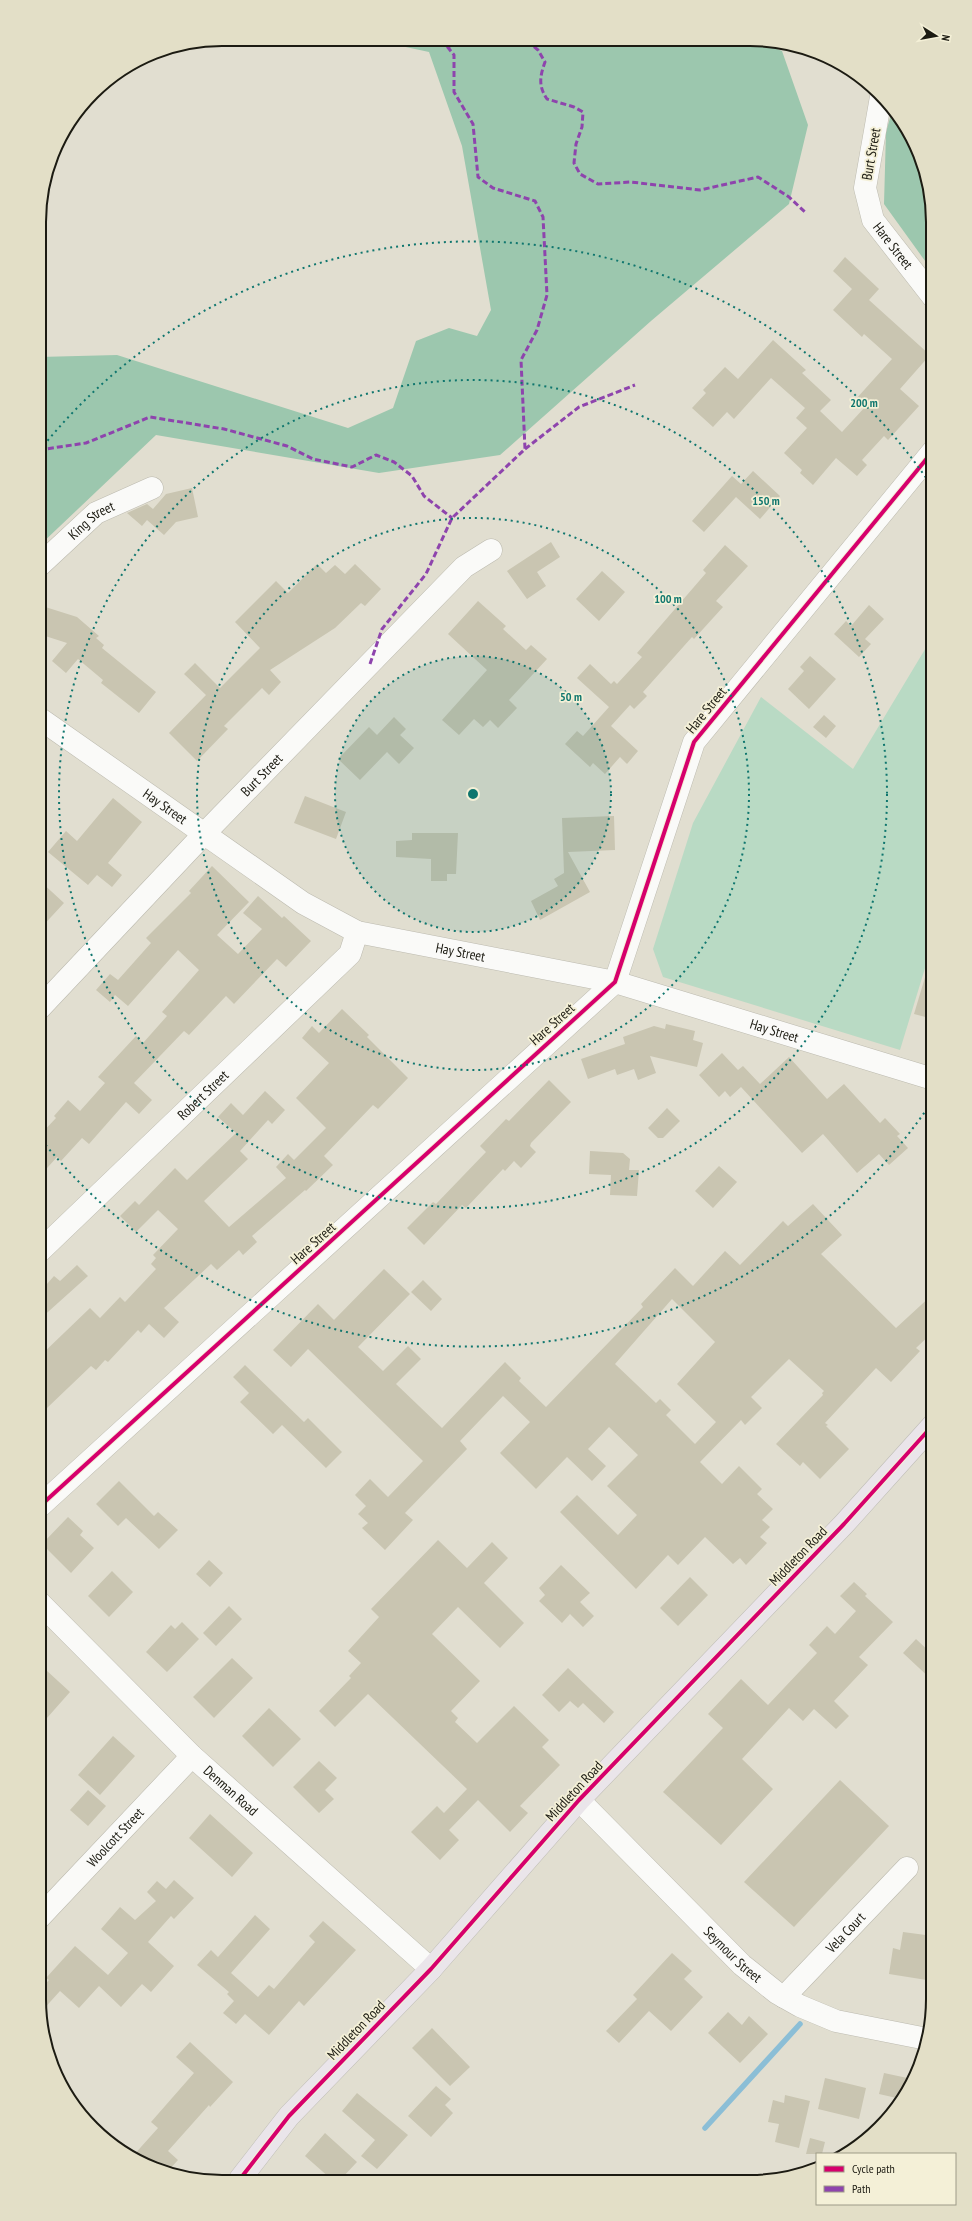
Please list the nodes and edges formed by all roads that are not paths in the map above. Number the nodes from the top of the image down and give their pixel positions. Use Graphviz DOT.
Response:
graph roads {
  1 [pos="880,104"];
  2 [pos="865,188"];
  3 [pos="926,288"];
  4 [pos="926,460"];
  5 [pos="152,488"];
  6 [pos="491,550"];
  7 [pos="46,560"];
  8 [pos="46,723"];
  9 [pos="204,834"];
  10 [pos="357,932"];
  11 [pos="614,982"];
  12 [pos="46,1002"];
  13 [pos="926,1077"];
  14 [pos="46,1245"];
  15 [pos="926,1433"];
  16 [pos="46,1501"];
  17 [pos="46,1609"];
  18 [pos="192,1756"];
  19 [pos="579,1800"];
  20 [pos="907,1868"];
  21 [pos="46,1911"];
  22 [pos="431,1969"];
  23 [pos="784,1997"];
  24 [pos="922,2038"];
  25 [pos="243,2175"];
  1 -- 2 [label="street, Burt Street"];
  2 -- 3 [label="street, Hare Street"];
  4 -- 11 [label="street, Hare Street"];
  5 -- 7 [label="street, King Street"];
  6 -- 9 [label="street, Burt Street"];
  8 -- 9 [label="street, Hay Street"];
  9 -- 10 [label="street, Hay Street"];
  9 -- 12 [label="street, Burt Street"];
  10 -- 11 [label="street, Hay Street"];
  10 -- 14 [label="street, Robert Street"];
  11 -- 13 [label="street, Hay Street"];
  11 -- 16 [label="street, Hare Street"];
  15 -- 19 [label="main road, Middleton Road"];
  17 -- 18 [label="street, Denman Road"];
  18 -- 21 [label="street, Woolcott Street"];
  18 -- 22 [label="street, Denman Road"];
  19 -- 22 [label="main road, Middleton Road"];
  19 -- 23 [label="street, Seymour Street"];
  20 -- 23 [label="street, Vela Court"];
  22 -- 25 [label="main road, Middleton Road"];
  23 -- 24 [label="street, Seymour Street"];
}
